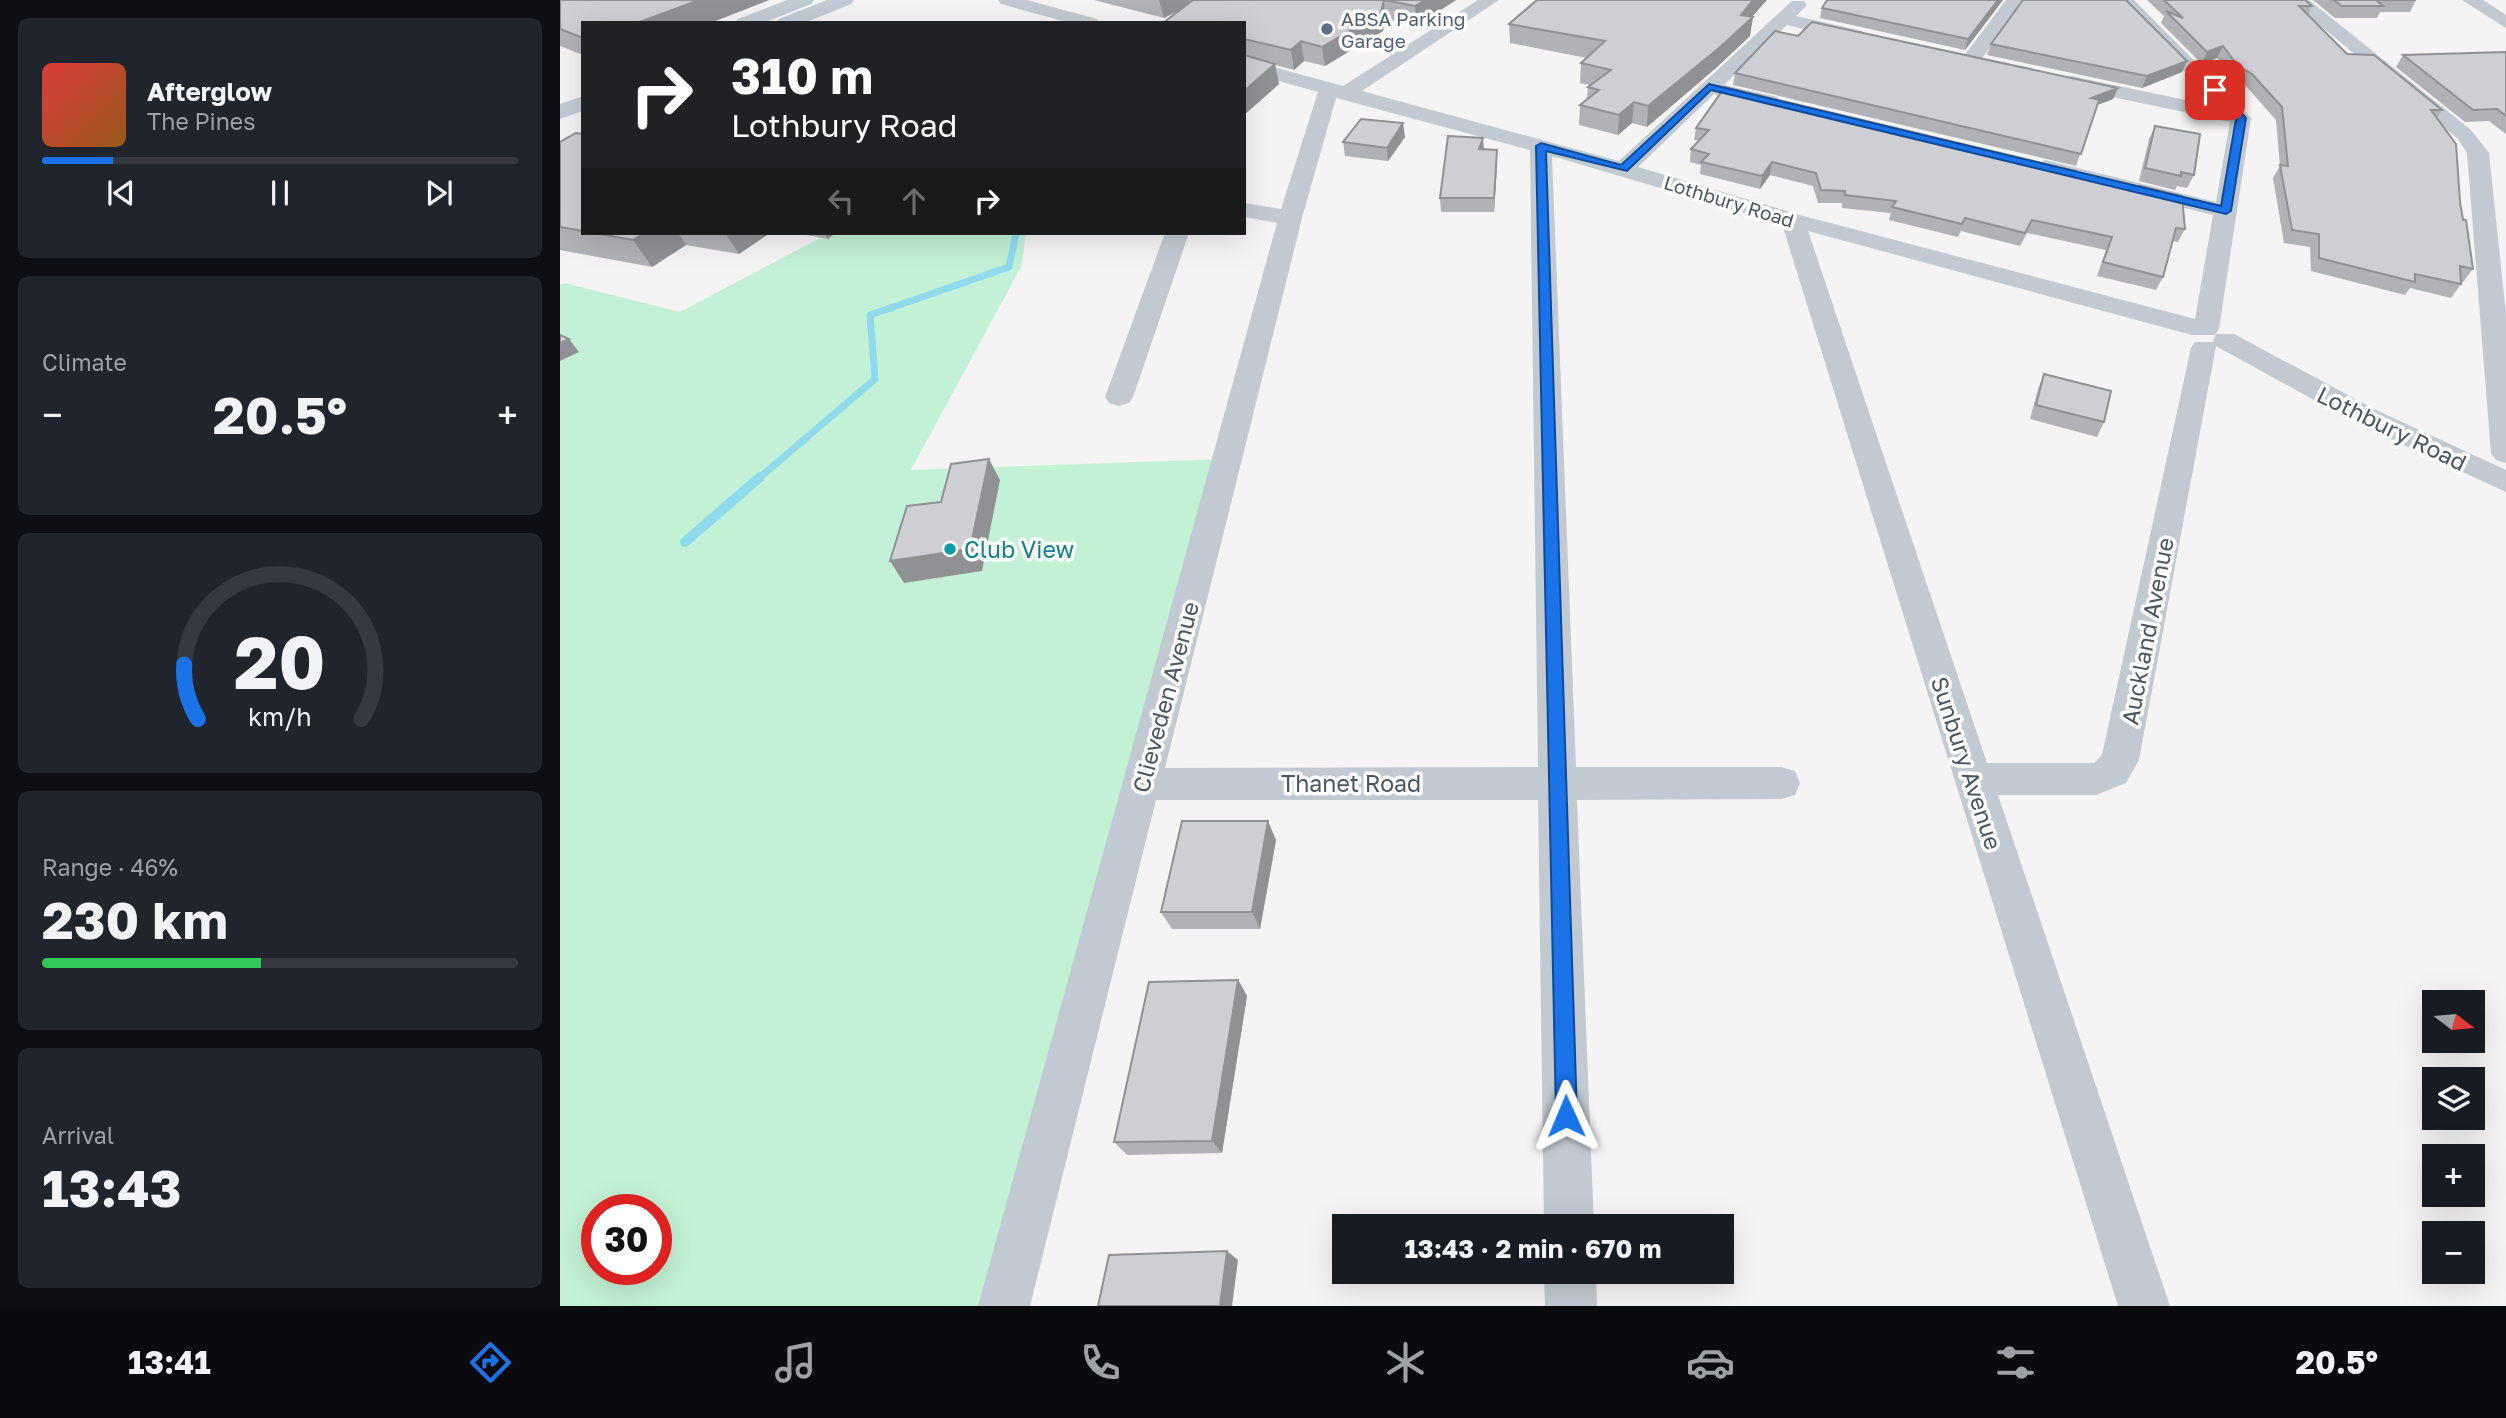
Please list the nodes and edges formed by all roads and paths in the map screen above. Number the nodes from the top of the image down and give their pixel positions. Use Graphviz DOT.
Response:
graph roads {
  1 [pos="804,0"];
  2 [pos="844,0"];
  3 [pos="1007,0"];
  4 [pos="1490,0"];
  5 [pos="1804,0"];
  6 [pos="2015,0"];
  7 [pos="2124,0"];
  8 [pos="2298,0"];
  9 [pos="2471,0"];
  10 [pos="1783,19"];
  11 [pos="750,21"];
  12 [pos="791,21"];
  13 [pos="1084,21"];
  14 [pos="2506,23"];
  15 [pos="1877,40"];
  16 [pos="1246,66"];
  17 [pos="1998,66"];
  18 [pos="2052,78"];
  19 [pos="581,87"];
  20 [pos="1709,87"];
  21 [pos="1336,91"];
  22 [pos="560,94"];
  23 [pos="581,104"];
  24 [pos="1791,107"];
  25 [pos="560,112"];
  26 [pos="2241,118"];
  27 [pos="1541,146"];
  28 [pos="2022,162"];
  29 [pos="1623,169"];
  30 [pos="1246,209"];
  31 [pos="2226,211"];
  32 [pos="1290,218"];
  33 [pos="1792,220"];
  34 [pos="1176,235"];
  35 [pos="2207,338"];
  36 [pos="1119,397"];
  37 [pos="2506,453"];
  38 [pos="2506,482"];
  39 [pos="1972,779"];
  40 [pos="1559,783"];
  41 [pos="1781,783"];
  42 [pos="1142,784"];
  43 [pos="1569,1214"];
  44 [pos="1570,1284"];
  45 [pos="1004,1306"];
  46 [pos="1571,1306"];
  47 [pos="2144,1306"];
  1 -- 11 [label="main road"];
  2 -- 12 [label="main road"];
  3 -- 13 [label="street"];
  4 -- 21 [label="street"];
  5 -- 10 [label="street"];
  6 -- 17 [label="street"];
  7 -- 26 [label="street"];
  8 -- 37 [label="street"];
  9 -- 14 [label="street"];
  10 -- 15 [label="street"];
  10 -- 20 [label="street"];
  16 -- 21 [label="street, Lothbury Road"];
  18 -- 26 [label="street"];
  19 -- 22 [label="main road"];
  20 -- 24 [label="street"];
  20 -- 29 [label="street"];
  21 -- 27 [label="street, Lothbury Road"];
  21 -- 32 [label="street, Clieveden Avenue"];
  23 -- 25 [label="main road"];
  26 -- 31 [label="street, Auckland Avenue"];
  27 -- 29 [label="street, Lothbury Road"];
  27 -- 40 [label="street"];
  28 -- 31 [label="street"];
  29 -- 33 [label="street, Lothbury Road"];
  30 -- 32 [label="street"];
  31 -- 35 [label="street, Auckland Avenue"];
  32 -- 42 [label="street, Clieveden Avenue"];
  33 -- 35 [label="street, Lothbury Road"];
  33 -- 39 [label="street, Sunbury Avenue"];
  34 -- 36 [label="street"];
  35 -- 38 [label="street, Lothbury Road"];
  35 -- 39 [label="street, Auckland Avenue"];
  39 -- 47 [label="street, Sunbury Avenue"];
  40 -- 41 [label="street"];
  40 -- 42 [label="street, Thanet Road"];
  40 -- 43 [label="street"];
  42 -- 45 [label="street, Clieveden Avenue"];
  44 -- 46 [label="street"];
}
